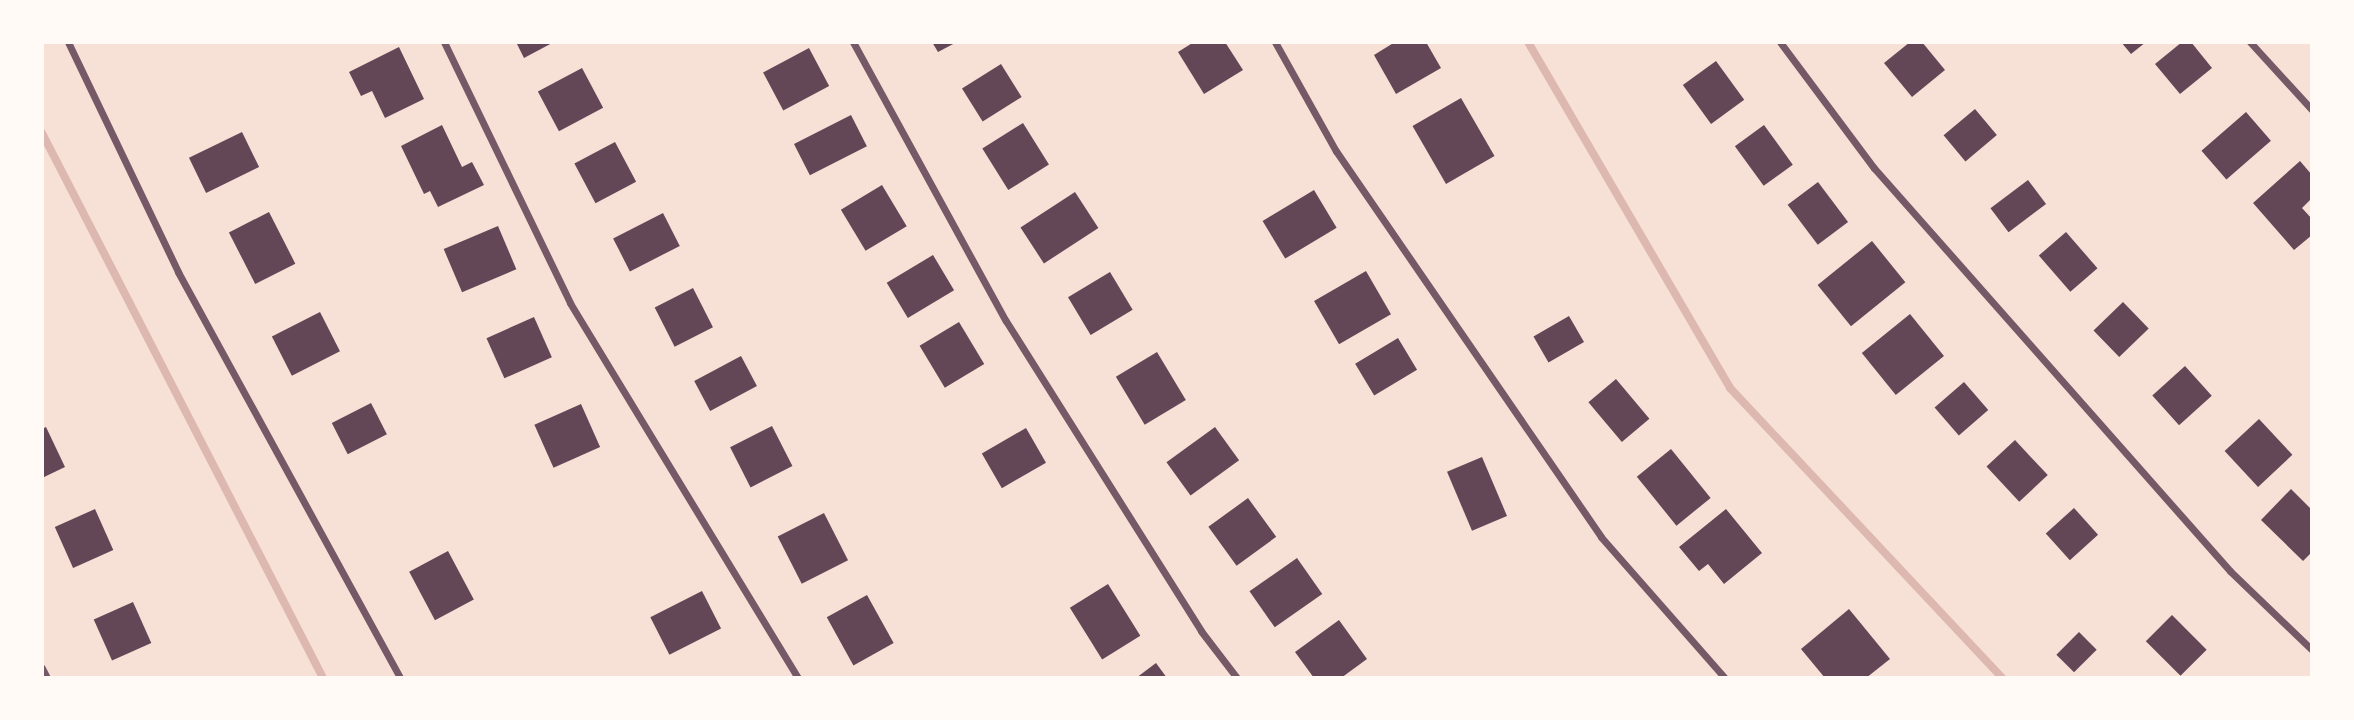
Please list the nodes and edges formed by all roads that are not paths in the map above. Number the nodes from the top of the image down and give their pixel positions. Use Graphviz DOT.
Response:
graph roads {
  1 [pos="68,42"];
  2 [pos="444,42"];
  3 [pos="853,42"];
  4 [pos="1275,42"];
  5 [pos="1780,42"];
  6 [pos="2250,42"];
  7 [pos="2312,110"];
  8 [pos="2312,650"];
  9 [pos="42,668"];
  10 [pos="47,678"];
  11 [pos="400,678"];
  12 [pos="798,678"];
  13 [pos="1237,678"];
  14 [pos="1725,678"];
  1 -- 11 [label="street"];
  2 -- 12 [label="street"];
  3 -- 13 [label="street"];
  4 -- 14 [label="street"];
  5 -- 8 [label="street"];
  6 -- 7 [label="street"];
  9 -- 10 [label="street"];
}
